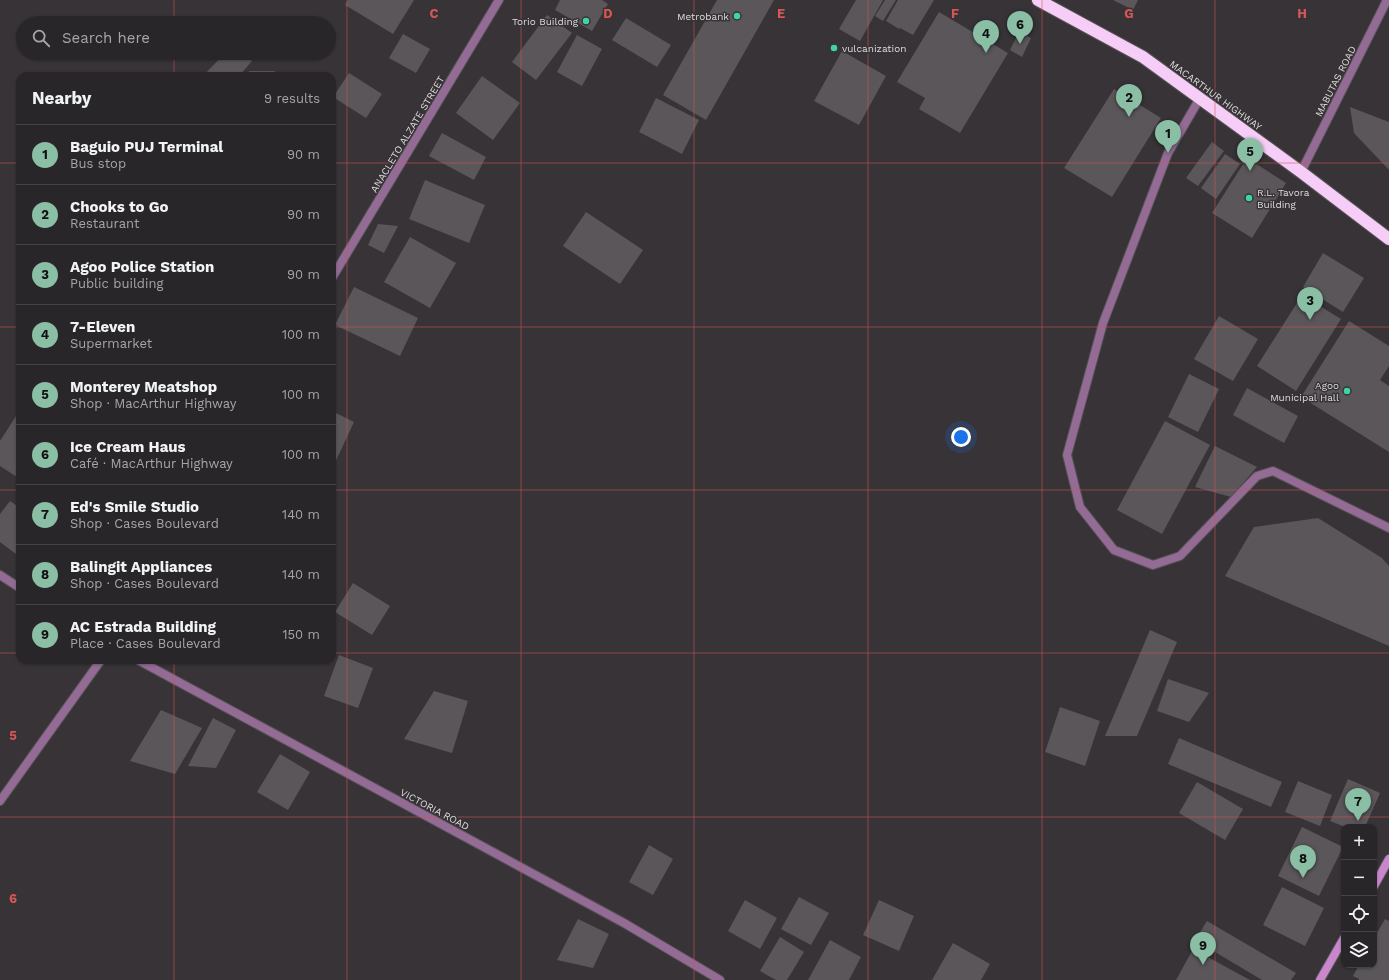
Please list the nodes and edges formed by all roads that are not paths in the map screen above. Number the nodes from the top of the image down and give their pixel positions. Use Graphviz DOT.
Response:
graph roads {
  1 [pos="499,0"];
  2 [pos="1038,0"];
  3 [pos="1387,0"];
  4 [pos="1200,98"];
  5 [pos="1301,172"];
  6 [pos="1389,239"];
  7 [pos="336,271"];
  8 [pos="1389,528"];
  9 [pos="0,575"];
  10 [pos="16,585"];
  11 [pos="97,664"];
  12 [pos="145,664"];
  13 [pos="0,801"];
  14 [pos="1389,860"];
  15 [pos="1377,881"];
  16 [pos="1341,943"];
  17 [pos="720,980"];
  18 [pos="1320,980"];
  1 -- 7 [label="street, ANACLETO ALZATE STREET"];
  2 -- 4 [label="highway, MACARTHUR HIGHWAY"];
  3 -- 5 [label="street, MABUTAS ROAD"];
  4 -- 5 [label="highway, MACARTHUR HIGHWAY"];
  4 -- 8 [label="street"];
  5 -- 6 [label="highway, MACARTHUR HIGHWAY"];
  9 -- 10 [label="street"];
  11 -- 13 [label="street"];
  12 -- 17 [label="street, VICTORIA ROAD"];
  14 -- 15 [label="street"];
  16 -- 18 [label="street"];
}
